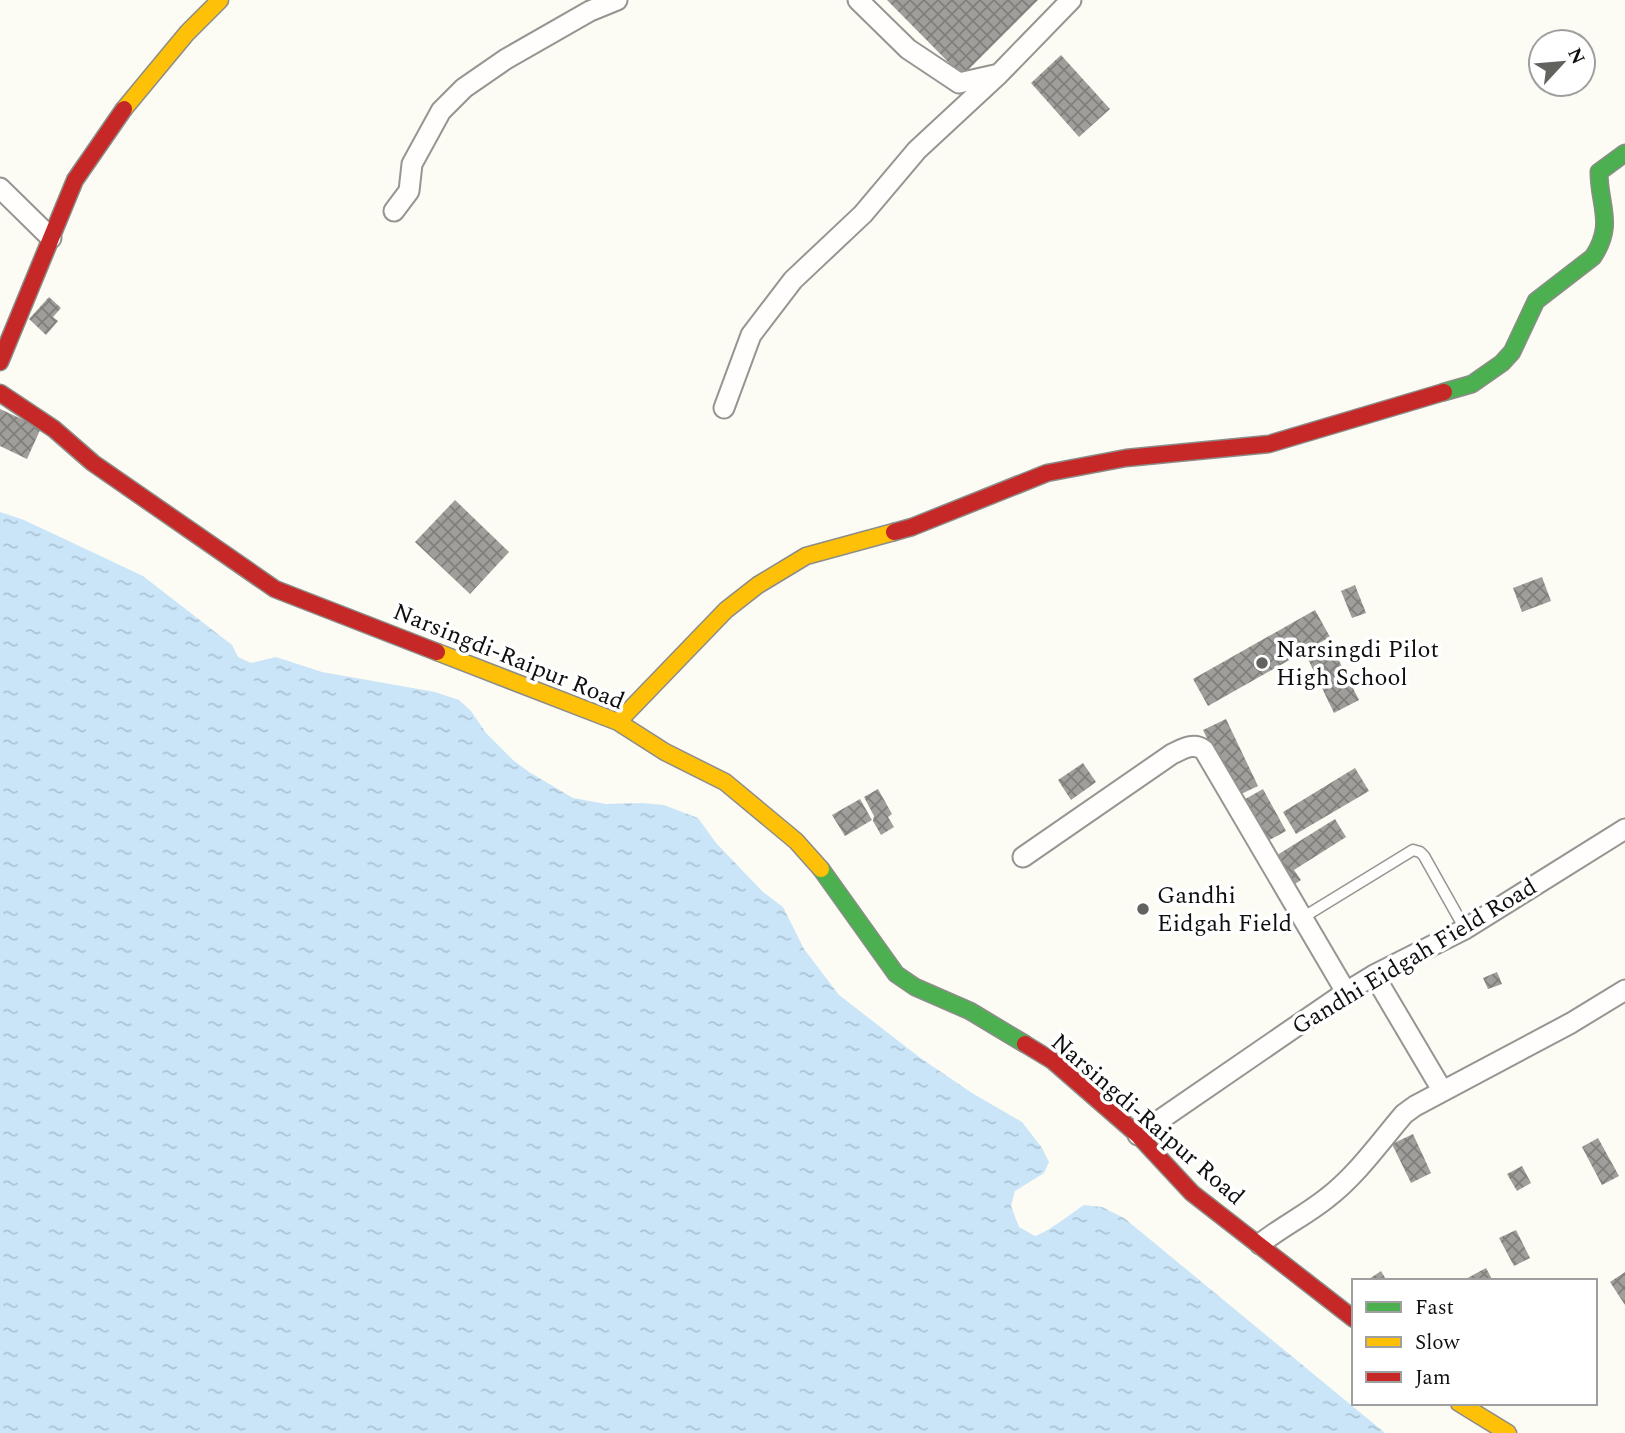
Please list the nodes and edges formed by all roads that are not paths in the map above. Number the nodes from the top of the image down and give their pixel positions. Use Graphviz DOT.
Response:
graph roads {
  1 [pos="220,0"];
  2 [pos="617,0"];
  3 [pos="858,0"];
  4 [pos="1071,0"];
  5 [pos="999,74"];
  6 [pos="1625,153"];
  7 [pos="0,188"];
  8 [pos="394,211"];
  9 [pos="51,238"];
  10 [pos="0,362"];
  11 [pos="0,393"];
  12 [pos="724,408"];
  13 [pos="618,722"];
  14 [pos="1625,829"];
  15 [pos="1023,856"];
  16 [pos="1302,918"];
  17 [pos="1465,929"];
  18 [pos="1374,975"];
  19 [pos="1625,990"];
  20 [pos="1346,992"];
  21 [pos="1442,1090"];
  22 [pos="1138,1135"];
  23 [pos="1260,1244"];
  24 [pos="1352,1317"];
  25 [pos="1461,1405"];
  26 [pos="1508,1433"];
  1 -- 9 [label="street"];
  2 -- 8 [label="street"];
  3 -- 5 [label="street"];
  4 -- 5 [label="street"];
  5 -- 12 [label="street"];
  6 -- 13 [label="street"];
  7 -- 9 [label="street"];
  9 -- 10 [label="street"];
  11 -- 13 [label="street, Narsingdi-Raipur Road"];
  13 -- 22 [label="street, Narsingdi-Raipur Road"];
  14 -- 17 [label="street, Gandhi Eidgah Field Road"];
  15 -- 16 [label="street"];
  16 -- 17 [label="lane"];
  16 -- 20 [label="street"];
  17 -- 18 [label="street, Gandhi Eidgah Field Road"];
  18 -- 20 [label="street, Gandhi Eidgah Field Road"];
  18 -- 21 [label="street"];
  19 -- 21 [label="street"];
  20 -- 22 [label="street, Gandhi Eidgah Field Road"];
  21 -- 23 [label="street"];
  22 -- 23 [label="street, Narsingdi-Raipur Road"];
  23 -- 24 [label="street, Narsingdi-Raipur Road"];
  25 -- 26 [label="street"];
}
